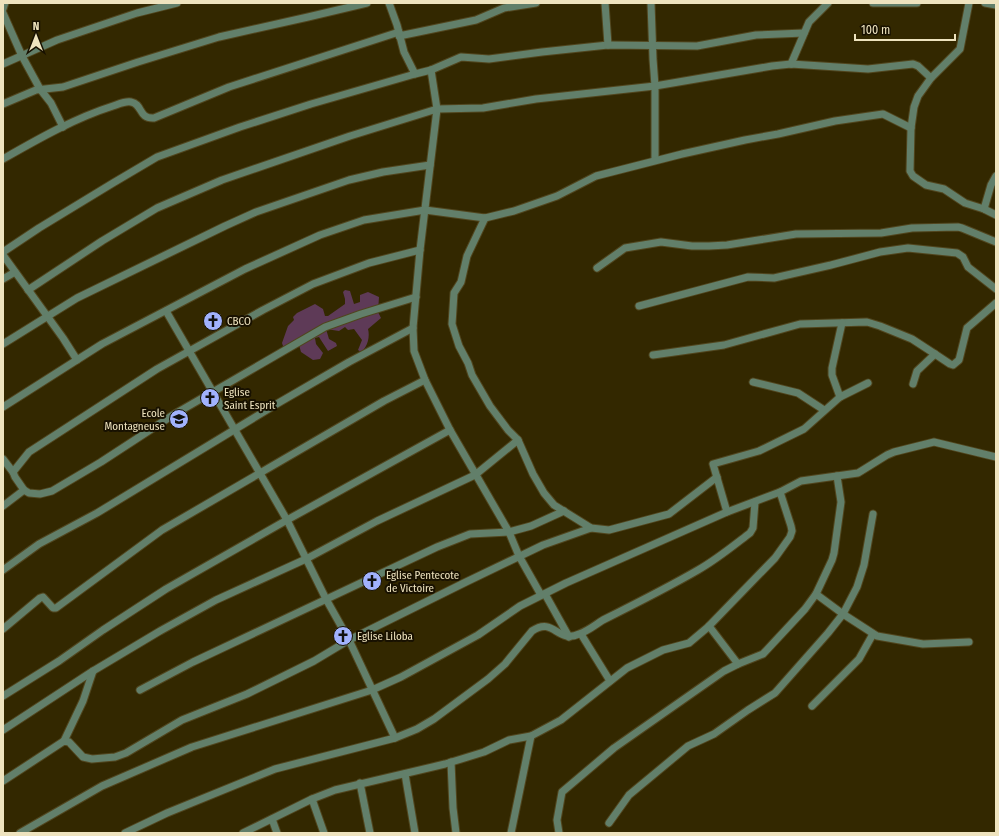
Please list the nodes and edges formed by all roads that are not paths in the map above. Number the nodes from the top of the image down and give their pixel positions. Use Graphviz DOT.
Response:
graph roads {
  1 [pos="177,3"];
  2 [pos="367,3"];
  3 [pos="390,3"];
  4 [pos="536,3"];
  5 [pos="605,3"];
  6 [pos="651,3"];
  7 [pos="828,3"];
  8 [pos="873,3"];
  9 [pos="917,3"];
  10 [pos="969,3"];
  11 [pos="985,3"];
  12 [pos="996,5"];
  13 [pos="155,6"];
  14 [pos="3,13"];
  15 [pos="804,33"];
  16 [pos="399,34"];
  17 [pos="608,45"];
  18 [pos="652,46"];
  19 [pos="22,56"];
  20 [pos="3,64"];
  21 [pos="791,64"];
  22 [pos="431,70"];
  23 [pos="415,74"];
  24 [pos="931,78"];
  25 [pos="655,86"];
  26 [pos="40,89"];
  27 [pos="3,104"];
  28 [pos="436,109"];
  29 [pos="63,127"];
  30 [pos="911,128"];
  31 [pos="3,159"];
  32 [pos="655,160"];
  33 [pos="430,165"];
  34 [pos="996,176"];
  35 [pos="984,209"];
  36 [pos="425,210"];
  37 [pos="996,215"];
  38 [pos="485,218"];
  39 [pos="996,242"];
  40 [pos="420,250"];
  41 [pos="3,254"];
  42 [pos="597,268"];
  43 [pos="14,272"];
  44 [pos="3,279"];
  45 [pos="996,289"];
  46 [pos="28,290"];
  47 [pos="416,297"];
  48 [pos="996,303"];
  49 [pos="639,306"];
  50 [pos="166,311"];
  51 [pos="46,316"];
  52 [pos="842,323"];
  53 [pos="413,328"];
  54 [pos="3,344"];
  55 [pos="190,351"];
  56 [pos="935,354"];
  57 [pos="653,355"];
  58 [pos="77,360"];
  59 [pos="425,380"];
  60 [pos="753,382"];
  61 [pos="868,383"];
  62 [pos="913,384"];
  63 [pos="214,392"];
  64 [pos="840,397"];
  65 [pos="3,407"];
  66 [pos="824,410"];
  67 [pos="235,430"];
  68 [pos="450,430"];
  69 [pos="518,440"];
  70 [pos="996,457"];
  71 [pos="3,459"];
  72 [pos="13,472"];
  73 [pos="261,473"];
  74 [pos="475,475"];
  75 [pos="837,476"];
  76 [pos="717,477"];
  77 [pos="24,490"];
  78 [pos="780,492"];
  79 [pos="754,502"];
  80 [pos="3,506"];
  81 [pos="564,511"];
  82 [pos="727,512"];
  83 [pos="873,514"];
  84 [pos="287,520"];
  85 [pos="591,528"];
  86 [pos="509,532"];
  87 [pos="519,556"];
  88 [pos="306,558"];
  89 [pos="3,570"];
  90 [pos="816,594"];
  91 [pos="543,595"];
  92 [pos="326,599"];
  93 [pos="843,614"];
  94 [pos="709,626"];
  95 [pos="3,629"];
  96 [pos="581,634"];
  97 [pos="873,634"];
  98 [pos="569,637"];
  99 [pos="349,640"];
  100 [pos="968,642"];
  101 [pos="738,664"];
  102 [pos="94,671"];
  103 [pos="610,681"];
  104 [pos="140,690"];
  105 [pos="372,690"];
  106 [pos="3,696"];
  107 [pos="812,706"];
  108 [pos="3,730"];
  109 [pos="531,736"];
  110 [pos="395,738"];
  111 [pos="64,741"];
  112 [pos="451,762"];
  113 [pos="405,774"];
  114 [pos="3,781"];
  115 [pos="360,783"];
  116 [pos="312,799"];
  117 [pos="272,819"];
  118 [pos="609,823"];
  119 [pos="20,833"];
  120 [pos="125,833"];
  121 [pos="243,833"];
  122 [pos="277,833"];
  123 [pos="324,833"];
  124 [pos="370,833"];
  125 [pos="415,833"];
  126 [pos="456,833"];
  127 [pos="511,833"];
  128 [pos="559,833"];
  1 -- 13 [label="street"];
  2 -- 26 [label="street"];
  3 -- 16 [label="street"];
  4 -- 16 [label="street"];
  5 -- 17 [label="street"];
  6 -- 18 [label="street"];
  7 -- 15 [label="street"];
  8 -- 9 [label="street"];
  10 -- 24 [label="street"];
  11 -- 12 [label="street"];
  13 -- 19 [label="street"];
  14 -- 19 [label="street"];
  15 -- 18 [label="street"];
  15 -- 21 [label="street"];
  16 -- 23 [label="street"];
  16 -- 29 [label="street"];
  17 -- 18 [label="street"];
  17 -- 22 [label="street"];
  18 -- 25 [label="street"];
  19 -- 20 [label="street"];
  19 -- 26 [label="street"];
  21 -- 24 [label="street"];
  21 -- 25 [label="street"];
  22 -- 23 [label="street"];
  22 -- 28 [label="street"];
  23 -- 41 [label="street"];
  24 -- 30 [label="street"];
  25 -- 28 [label="street"];
  25 -- 32 [label="street"];
  26 -- 27 [label="street"];
  26 -- 29 [label="street"];
  28 -- 33 [label="street"];
  28 -- 46 [label="street"];
  29 -- 31 [label="street"];
  30 -- 32 [label="street"];
  30 -- 35 [label="street"];
  32 -- 38 [label="street"];
  33 -- 36 [label="street"];
  33 -- 51 [label="street"];
  34 -- 35 [label="street"];
  35 -- 37 [label="street"];
  36 -- 38 [label="street"];
  36 -- 40 [label="street"];
  36 -- 50 [label="street"];
  38 -- 69 [label="street"];
  39 -- 42 [label="street"];
  40 -- 47 [label="street"];
  40 -- 55 [label="street"];
  41 -- 43 [label="street"];
  43 -- 44 [label="street"];
  43 -- 46 [label="street"];
  45 -- 49 [label="street"];
  46 -- 51 [label="street"];
  47 -- 53 [label="street"];
  47 -- 63 [label="street"];
  48 -- 56 [label="street"];
  50 -- 55 [label="street"];
  50 -- 58 [label="street"];
  51 -- 54 [label="street"];
  51 -- 58 [label="street"];
  52 -- 56 [label="street"];
  52 -- 57 [label="street"];
  52 -- 64 [label="street"];
  53 -- 59 [label="street"];
  53 -- 67 [label="street"];
  55 -- 63 [label="street"];
  55 -- 72 [label="street"];
  56 -- 62 [label="street"];
  58 -- 65 [label="street"];
  59 -- 68 [label="street"];
  59 -- 73 [label="street"];
  60 -- 66 [label="street"];
  61 -- 64 [label="street"];
  63 -- 67 [label="street"];
  63 -- 77 [label="street"];
  64 -- 66 [label="street"];
  66 -- 76 [label="street"];
  67 -- 73 [label="street"];
  67 -- 89 [label="street"];
  68 -- 74 [label="street"];
  68 -- 84 [label="street"];
  69 -- 74 [label="street"];
  69 -- 81 [label="street"];
  70 -- 75 [label="street"];
  71 -- 72 [label="street"];
  72 -- 77 [label="street"];
  73 -- 84 [label="street"];
  73 -- 95 [label="street"];
  74 -- 86 [label="street"];
  74 -- 88 [label="street"];
  75 -- 78 [label="street"];
  75 -- 90 [label="street"];
  76 -- 82 [label="street"];
  76 -- 85 [label="street"];
  77 -- 80 [label="street"];
  78 -- 79 [label="street"];
  78 -- 94 [label="street"];
  79 -- 82 [label="street"];
  79 -- 96 [label="street"];
  81 -- 85 [label="street"];
  81 -- 86 [label="street"];
  82 -- 91 [label="street"];
  83 -- 93 [label="street"];
  84 -- 88 [label="street"];
  84 -- 106 [label="street"];
  85 -- 87 [label="street"];
  86 -- 87 [label="street"];
  86 -- 92 [label="street"];
  87 -- 91 [label="street"];
  87 -- 99 [label="street"];
  88 -- 92 [label="street"];
  88 -- 102 [label="street"];
  90 -- 93 [label="street"];
  90 -- 101 [label="street"];
  91 -- 98 [label="street"];
  91 -- 105 [label="street"];
  92 -- 99 [label="street"];
  92 -- 104 [label="street"];
  93 -- 97 [label="street"];
  93 -- 118 [label="street"];
  94 -- 101 [label="street"];
  94 -- 103 [label="street"];
  96 -- 98 [label="street"];
  96 -- 103 [label="street"];
  97 -- 100 [label="street"];
  97 -- 107 [label="street"];
  98 -- 110 [label="street"];
  99 -- 105 [label="street"];
  99 -- 111 [label="street"];
  101 -- 128 [label="street"];
  102 -- 108 [label="street"];
  102 -- 111 [label="street"];
  103 -- 109 [label="street"];
  105 -- 110 [label="street"];
  105 -- 119 [label="street"];
  109 -- 112 [label="street"];
  109 -- 127 [label="street"];
  110 -- 120 [label="street"];
  111 -- 114 [label="street"];
  112 -- 113 [label="street"];
  112 -- 126 [label="street"];
  113 -- 115 [label="street"];
  113 -- 125 [label="street"];
  115 -- 116 [label="street"];
  115 -- 124 [label="street"];
  116 -- 117 [label="street"];
  116 -- 123 [label="street"];
  117 -- 121 [label="street"];
  117 -- 122 [label="street"];
}
